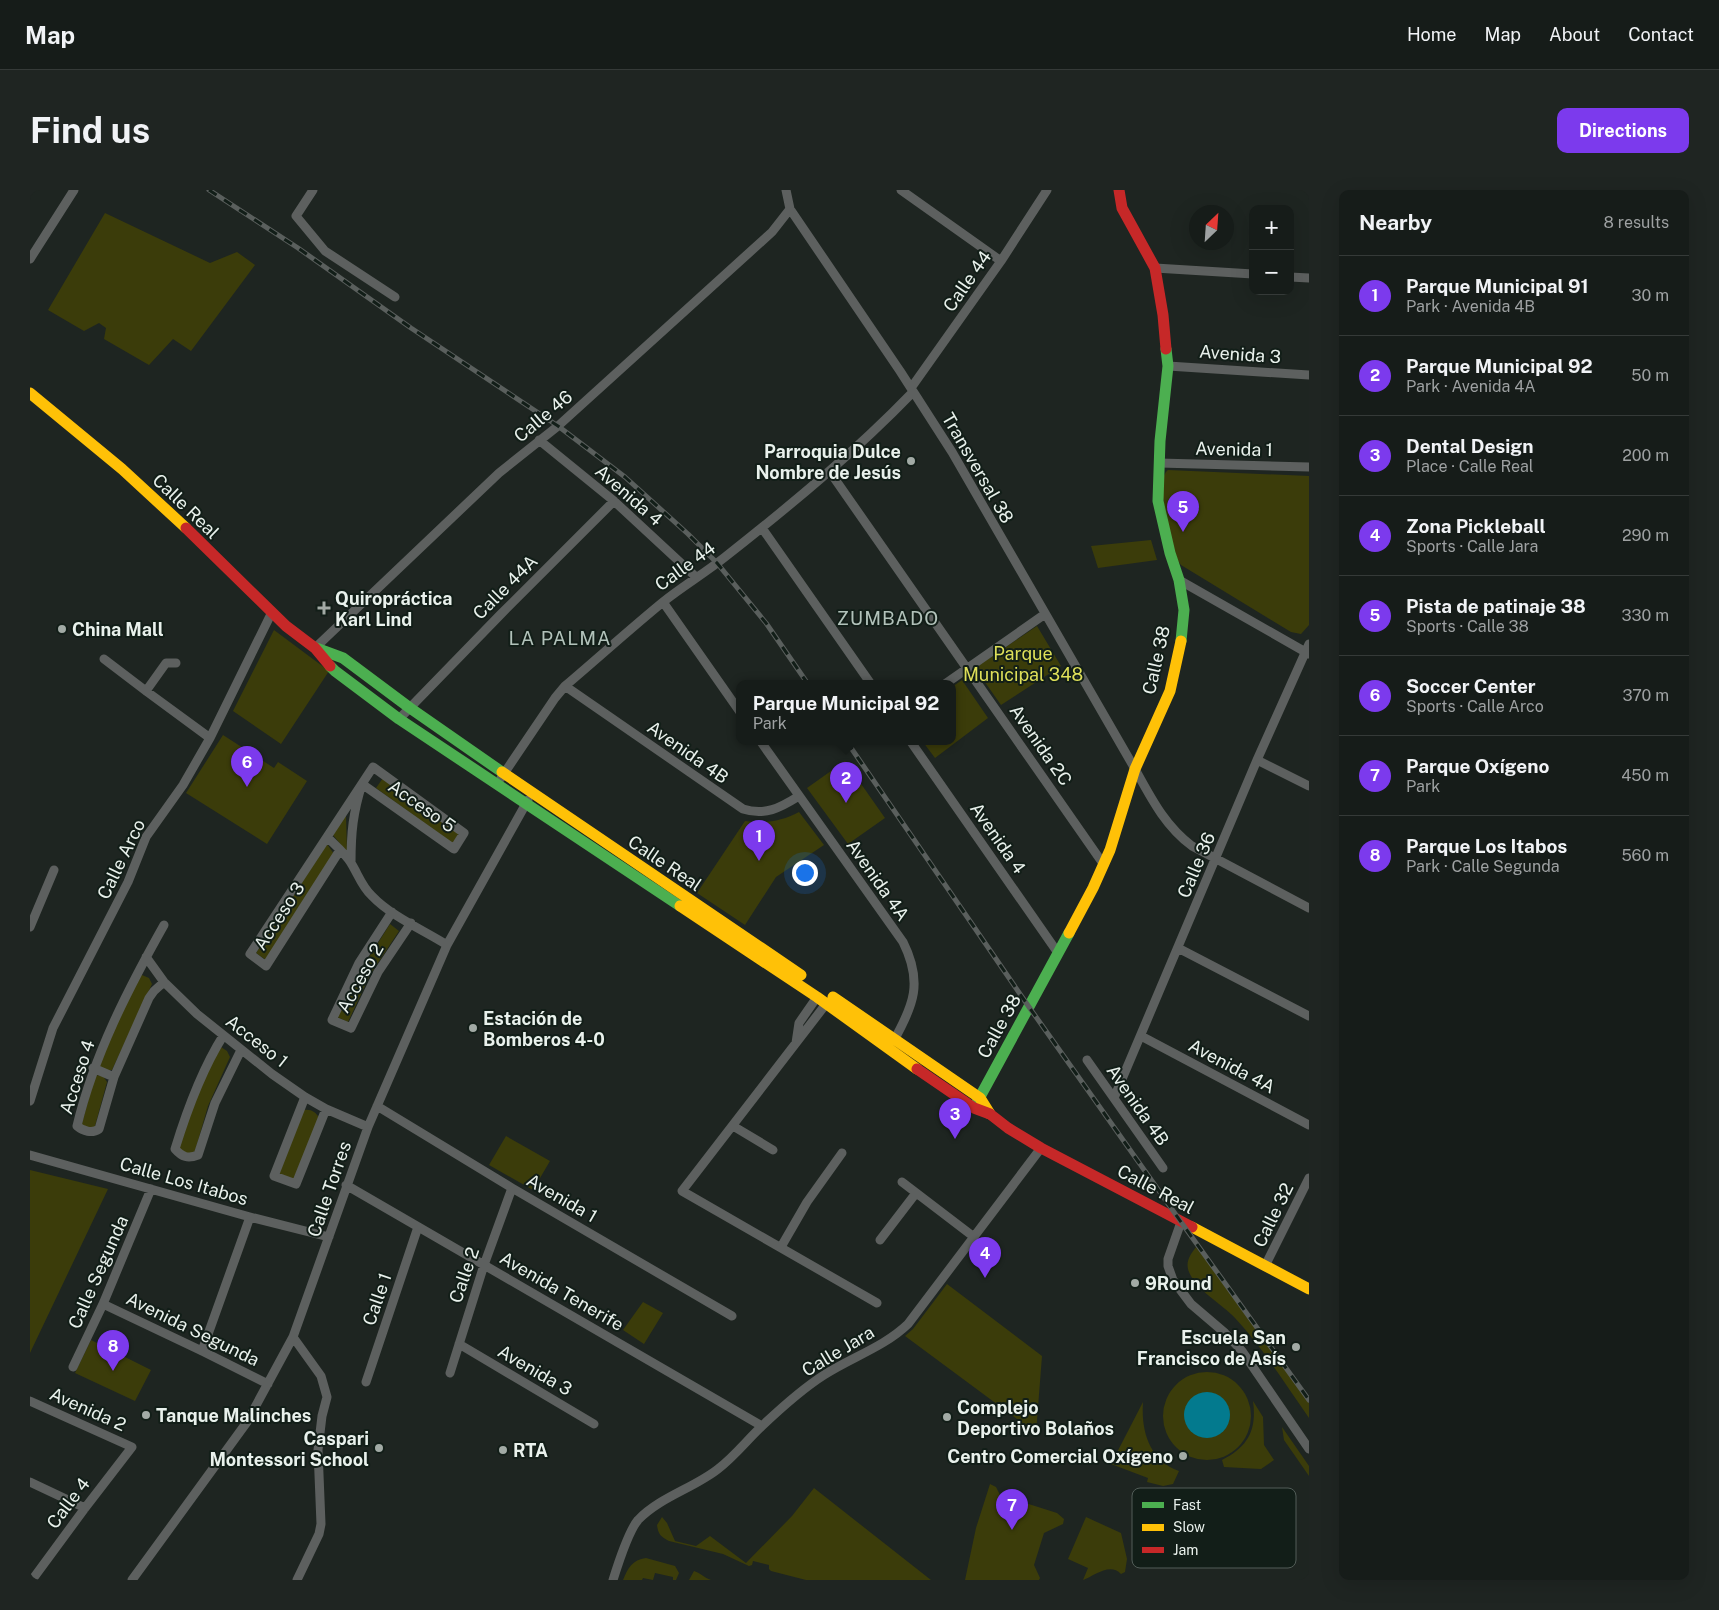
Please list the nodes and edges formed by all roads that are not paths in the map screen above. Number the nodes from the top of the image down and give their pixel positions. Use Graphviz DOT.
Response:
graph roads {
  1 [pos="74,190"];
  2 [pos="313,190"];
  3 [pos="786,190"];
  4 [pos="901,190"];
  5 [pos="1047,190"];
  6 [pos="1119,190"];
  7 [pos="790,209"];
  8 [pos="30,259"];
  9 [pos="1001,261"];
  10 [pos="1155,268"];
  11 [pos="1249,274"];
  12 [pos="1294,277"];
  13 [pos="1309,278"];
  14 [pos="395,297"];
  15 [pos="1168,366"];
  16 [pos="1309,375"];
  17 [pos="912,390"];
  18 [pos="30,393"];
  19 [pos="540,440"];
  20 [pos="1159,463"];
  21 [pos="1309,467"];
  22 [pos="830,472"];
  23 [pos="614,501"];
  24 [pos="762,528"];
  25 [pos="696,577"];
  26 [pos="1179,580"];
  27 [pos="663,602"];
  28 [pos="272,612"];
  29 [pos="1045,614"];
  30 [pos="315,648"];
  31 [pos="1308,650"];
  32 [pos="104,658"];
  33 [pos="176,663"];
  34 [pos="968,668"];
  35 [pos="868,680"];
  36 [pos="952,680"];
  37 [pos="565,686"];
  38 [pos="146,692"];
  39 [pos="736,706"];
  40 [pos="410,708"];
  41 [pos="399,720"];
  42 [pos="210,738"];
  43 [pos="763,745"];
  44 [pos="913,745"];
  45 [pos="1257,760"];
  46 [pos="1135,769"];
  47 [pos="504,774"];
  48 [pos="362,784"];
  49 [pos="496,784"];
  50 [pos="1309,786"];
  51 [pos="532,793"];
  52 [pos="799,796"];
  53 [pos="525,804"];
  54 [pos="327,838"];
  55 [pos="340,850"];
  56 [pos="1216,858"];
  57 [pos="351,863"];
  58 [pos="1104,865"];
  59 [pos="54,870"];
  60 [pos="1309,908"];
  61 [pos="392,912"];
  62 [pos="411,923"];
  63 [pos="164,925"];
  64 [pos="30,927"];
  65 [pos="447,944"];
  66 [pos="1178,948"];
  67 [pos="1058,953"];
  68 [pos="146,957"];
  69 [pos="164,982"];
  70 [pos="822,1000"];
  71 [pos="1309,1016"];
  72 [pos="223,1036"];
  73 [pos="1141,1036"];
  74 [pos="892,1045"];
  75 [pos="241,1050"];
  76 [pos="1087,1060"];
  77 [pos="93,1068"];
  78 [pos="114,1077"];
  79 [pos="305,1097"];
  80 [pos="980,1098"];
  81 [pos="1114,1098"];
  82 [pos="30,1101"];
  83 [pos="377,1106"];
  84 [pos="974,1108"];
  85 [pos="326,1109"];
  86 [pos="990,1114"];
  87 [pos="1309,1125"];
  88 [pos="733,1126"];
  89 [pos="368,1127"];
  90 [pos="1041,1148"];
  91 [pos="772,1150"];
  92 [pos="842,1153"];
  93 [pos="30,1154"];
  94 [pos="1163,1168"];
  95 [pos="1309,1178"];
  96 [pos="902,1182"];
  97 [pos="346,1185"];
  98 [pos="512,1188"];
  99 [pos="151,1189"];
  100 [pos="916,1192"];
  101 [pos="250,1217"];
  102 [pos="1181,1222"];
  103 [pos="418,1226"];
  104 [pos="329,1237"];
  105 [pos="974,1237"];
  106 [pos="880,1240"];
  107 [pos="781,1246"];
  108 [pos="484,1265"];
  109 [pos="1265,1266"];
  110 [pos="1309,1290"];
  111 [pos="877,1303"];
  112 [pos="103,1304"];
  113 [pos="732,1316"];
  114 [pos="292,1337"];
  115 [pos="459,1344"];
  116 [pos="202,1350"];
  117 [pos="72,1366"];
  118 [pos="450,1373"];
  119 [pos="366,1382"];
  120 [pos="268,1384"];
  121 [pos="30,1401"];
  122 [pos="594,1424"];
  123 [pos="762,1426"];
  124 [pos="132,1447"];
  125 [pos="1309,1449"];
  126 [pos="30,1482"];
  127 [pos="85,1508"];
  128 [pos="32,1580"];
  129 [pos="132,1580"];
  130 [pos="297,1580"];
  131 [pos="613,1580"];
  1 -- 8 [label="street"];
  2 -- 14 [label="street"];
  3 -- 7 [label="street, Transversal 38"];
  4 -- 9 [label="street"];
  5 -- 9 [label="street, Calle 44"];
  6 -- 10 [label="main road, Calle 38"];
  7 -- 17 [label="street, Transversal 38"];
  7 -- 19 [label="street, Calle 46"];
  9 -- 17 [label="street, Calle 44"];
  10 -- 11 [label="street"];
  10 -- 15 [label="main road, Calle 38"];
  12 -- 13 [label="street"];
  15 -- 16 [label="street, Avenida 3"];
  15 -- 20 [label="main road, Calle 38"];
  17 -- 22 [label="street, Calle 44"];
  17 -- 29 [label="street, Transversal 38"];
  18 -- 28 [label="main road, Calle Real"];
  19 -- 23 [label="street, Avenida 4"];
  19 -- 30 [label="street, Calle 46"];
  20 -- 21 [label="street, Avenida 1"];
  20 -- 26 [label="main road, Calle 38"];
  22 -- 24 [label="street, Calle 44"];
  22 -- 34 [label="street, Avenida 2C"];
  23 -- 25 [label="street, Avenida 4"];
  23 -- 40 [label="street, Calle 44A"];
  24 -- 25 [label="street, Calle 44"];
  24 -- 35 [label="street"];
  25 -- 27 [label="street, Calle 44"];
  26 -- 31 [label="street"];
  26 -- 46 [label="main road, Calle 38"];
  27 -- 37 [label="street, Calle 44"];
  27 -- 39 [label="street"];
  28 -- 30 [label="main road, Calle Real"];
  28 -- 42 [label="street, Calle Arco"];
  29 -- 34 [label="street"];
  29 -- 46 [label="street, Transversal 38"];
  30 -- 40 [label="main road, Calle Real"];
  30 -- 41 [label="main road, Calle Real"];
  31 -- 45 [label="street, Calle 36"];
  32 -- 38 [label="street"];
  33 -- 38 [label="street"];
  34 -- 36 [label="street"];
  34 -- 58 [label="street, Avenida 2C"];
  37 -- 47 [label="street, Calle 44"];
  37 -- 52 [label="street, Avenida 4B"];
  38 -- 42 [label="street"];
  40 -- 41 [label="street, Calle 44A"];
  40 -- 47 [label="main road, Calle Real"];
  41 -- 49 [label="main road, Calle Real"];
  42 -- 82 [label="street, Calle Arco"];
  43 -- 52 [label="street, Avenida 4A"];
  44 -- 67 [label="street, Avenida 4"];
  45 -- 50 [label="street"];
  45 -- 56 [label="street, Calle 36"];
  46 -- 56 [label="street, Transversal 38"];
  46 -- 58 [label="main road, Calle 38"];
  47 -- 49 [label="street, Calle 44"];
  47 -- 51 [label="main road, Calle Real"];
  48 -- 48 [label="street, Acceso 5"];
  48 -- 54 [label="street"];
  48 -- 57 [label="street"];
  49 -- 53 [label="main road, Calle Real"];
  51 -- 53 [label="street, Calle Torres"];
  51 -- 74 [label="main road, Calle Real"];
  52 -- 74 [label="street, Avenida 4A"];
  53 -- 65 [label="street, Calle Torres"];
  53 -- 70 [label="main road, Calle Real"];
  54 -- 55 [label="street"];
  54 -- 55 [label="street, Acceso 3"];
  55 -- 57 [label="street"];
  56 -- 60 [label="street, Transversal 38"];
  56 -- 66 [label="street, Calle 36"];
  57 -- 61 [label="street"];
  58 -- 67 [label="main road, Calle 38"];
  59 -- 64 [label="street"];
  61 -- 62 [label="street"];
  61 -- 62 [label="street, Acceso 2"];
  62 -- 65 [label="street"];
  63 -- 68 [label="street, Acceso 4"];
  65 -- 83 [label="street, Calle Torres"];
  66 -- 71 [label="street"];
  66 -- 73 [label="street, Calle 36"];
  67 -- 80 [label="main road, Calle 38"];
  68 -- 69 [label="street, Acceso 1"];
  68 -- 77 [label="street, Acceso 4"];
  69 -- 72 [label="street, Acceso 1"];
  69 -- 78 [label="street, Acceso 4"];
  70 -- 74 [label="main road, Calle Real"];
  70 -- 88 [label="street"];
  72 -- 75 [label="street, Acceso 1"];
  72 -- 75 [label="street"];
  73 -- 81 [label="street, Calle 36"];
  73 -- 87 [label="street, Avenida 4A"];
  74 -- 80 [label="main road, Calle Real"];
  74 -- 84 [label="main road, Calle Real"];
  75 -- 79 [label="street, Acceso 1"];
  76 -- 81 [label="street, Avenida 4B"];
  77 -- 78 [label="street"];
  77 -- 78 [label="street, Acceso 4"];
  79 -- 85 [label="street, Acceso 1"];
  79 -- 85 [label="street"];
  80 -- 84 [label="main road, Calle 38"];
  80 -- 86 [label="main road, Calle Real"];
  81 -- 94 [label="street, Avenida 4B"];
  83 -- 89 [label="street, Calle Torres"];
  83 -- 98 [label="street, Avenida 1"];
  84 -- 86 [label="main road, Calle Real"];
  85 -- 89 [label="street, Acceso 1"];
  86 -- 90 [label="main road, Calle Real"];
  88 -- 91 [label="street"];
  88 -- 107 [label="street"];
  89 -- 97 [label="street, Calle Torres"];
  90 -- 102 [label="main road, Calle Real"];
  90 -- 105 [label="street, Calle Jara"];
  92 -- 107 [label="street"];
  93 -- 99 [label="street, Calle Los Itabos"];
  95 -- 109 [label="street, Calle 32"];
  96 -- 100 [label="street"];
  97 -- 103 [label="street, Avenida Tenerife"];
  97 -- 104 [label="street, Calle Torres"];
  98 -- 108 [label="street, Calle 2"];
  98 -- 113 [label="street, Avenida 1"];
  99 -- 101 [label="street, Calle Los Itabos"];
  99 -- 112 [label="street, Calle Segunda"];
  100 -- 105 [label="street"];
  100 -- 106 [label="street"];
  101 -- 104 [label="street, Calle Los Itabos"];
  101 -- 116 [label="street"];
  102 -- 109 [label="main road, Calle Real"];
  102 -- 125 [label="street"];
  103 -- 108 [label="street, Avenida Tenerife"];
  103 -- 119 [label="street, Calle 1"];
  104 -- 114 [label="street, Calle Torres"];
  105 -- 123 [label="street, Calle Jara"];
  107 -- 111 [label="street"];
  108 -- 115 [label="street, Calle 2"];
  108 -- 123 [label="street, Avenida Tenerife"];
  109 -- 110 [label="main road, Calle Real"];
  112 -- 116 [label="street, Avenida Segunda"];
  112 -- 117 [label="street, Calle Segunda"];
  114 -- 120 [label="street, Calle Torres"];
  114 -- 130 [label="street"];
  115 -- 118 [label="street, Calle 2"];
  115 -- 122 [label="street, Avenida 3"];
  116 -- 120 [label="street, Avenida Segunda"];
  120 -- 129 [label="street, Calle Torres"];
  121 -- 124 [label="street, Avenida 2"];
  123 -- 131 [label="street, Calle Jara"];
  124 -- 127 [label="street, Calle 4"];
  126 -- 127 [label="street"];
  127 -- 128 [label="street, Calle 4"];
}
